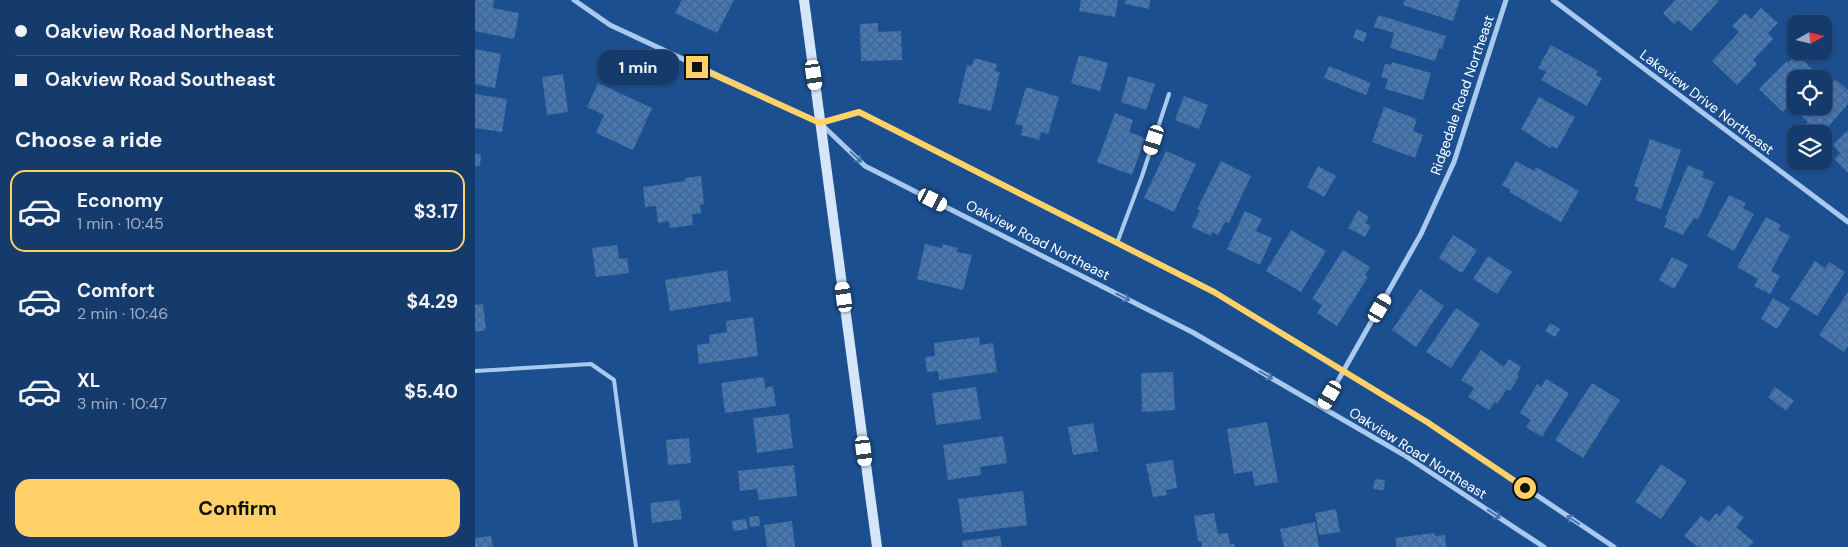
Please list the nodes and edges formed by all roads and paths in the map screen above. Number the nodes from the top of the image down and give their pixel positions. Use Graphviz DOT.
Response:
graph roads {
  1 [pos="574,0"];
  2 [pos="804,0"];
  3 [pos="1506,0"];
  4 [pos="1553,0"];
  5 [pos="1169,94"];
  6 [pos="820,123"];
  7 [pos="1848,222"];
  8 [pos="1117,243"];
  9 [pos="475,371"];
  10 [pos="1344,371"];
  11 [pos="1323,407"];
  12 [pos="1605,545"];
  13 [pos="636,547"];
  14 [pos="877,547"];
  15 [pos="1543,547"];
  16 [pos="1613,547"];
  1 -- 6 [label="street"];
  2 -- 6 [label="street"];
  3 -- 10 [label="street, Ridgedale Road Northeast"];
  4 -- 7 [label="street, Lakeview Drive Northeast"];
  5 -- 8 [label="lane"];
  6 -- 8 [label="street, Oakview Road Northeast"];
  6 -- 11 [label="street, Oakview Road Northeast, one-way"];
  6 -- 14 [label="street"];
  8 -- 10 [label="street, Oakview Road Northeast"];
  9 -- 13 [label="lane"];
  10 -- 11 [label="street, Ridgedale Road Northeast"];
  12 -- 10 [label="street, Oakview Road Northeast, one-way"];
  11 -- 15 [label="street, Oakview Road Northeast, one-way"];
  12 -- 16 [label="street, Oakview Road Northeast"];
}
